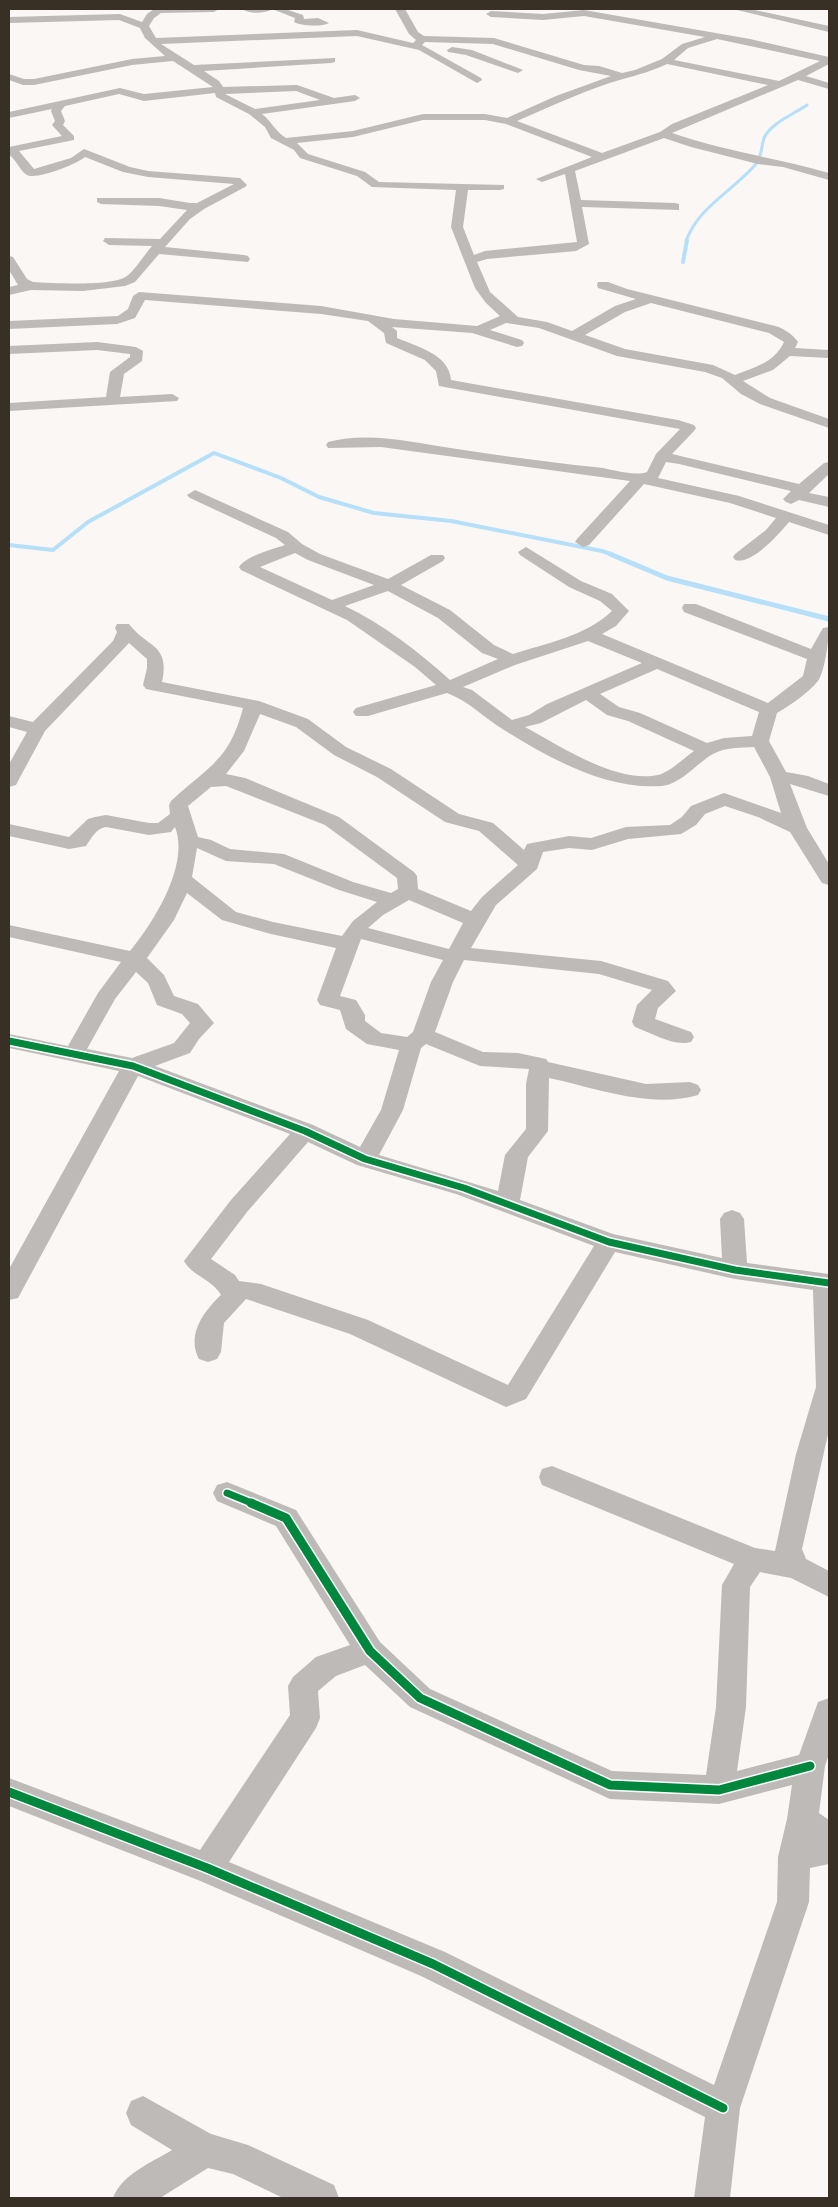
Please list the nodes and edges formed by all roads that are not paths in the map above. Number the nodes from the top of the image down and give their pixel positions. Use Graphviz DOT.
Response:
graph roads {
  1 [pos="159,9"];
  2 [pos="214,9"];
  3 [pos="247,9"];
  4 [pos="267,9"];
  5 [pos="276,9"];
  6 [pos="400,9"];
  7 [pos="738,9"];
  8 [pos="757,13"];
  9 [pos="820,15"];
  10 [pos="491,18"];
  11 [pos="9,20"];
  12 [pos="739,20"];
  13 [pos="801,23"];
  14 [pos="721,25"];
  15 [pos="144,26"];
  16 [pos="812,26"];
  17 [pos="829,30"];
  18 [pos="330,32"];
  19 [pos="790,32"];
  20 [pos="716,36"];
  21 [pos="780,39"];
  22 [pos="153,41"];
  23 [pos="494,41"];
  24 [pos="420,44"];
  25 [pos="762,45"];
  26 [pos="175,58"];
  27 [pos="331,60"];
  28 [pos="829,60"];
  29 [pos="666,61"];
  30 [pos="191,68"];
  31 [pos="518,70"];
  32 [pos="89,72"];
  33 [pos="621,76"];
  34 [pos="9,77"];
  35 [pos="797,77"];
  36 [pos="477,80"];
  37 [pos="779,84"];
  38 [pos="829,86"];
  39 [pos="220,90"];
  40 [pos="120,91"];
  41 [pos="355,98"];
  42 [pos="333,101"];
  43 [pos="60,104"];
  44 [pos="253,112"];
  45 [pos="9,115"];
  46 [pos="508,121"];
  47 [pos="664,134"];
  48 [pos="285,141"];
  49 [pos="9,150"];
  50 [pos="600,156"];
  51 [pos="22,162"];
  52 [pos="9,163"];
  53 [pos="570,171"];
  54 [pos="829,177"];
  55 [pos="542,178"];
  56 [pos="458,187"];
  57 [pos="500,187"];
  58 [pos="101,200"];
  59 [pos="575,204"];
  60 [pos="200,206"];
  61 [pos="675,207"];
  62 [pos="109,241"];
  63 [pos="158,247"];
  64 [pos="244,259"];
  65 [pos="9,260"];
  66 [pos="470,260"];
  67 [pos="602,285"];
  68 [pos="32,286"];
  69 [pos="9,291"];
  70 [pos="650,299"];
  71 [pos="372,318"];
  72 [pos="514,320"];
  73 [pos="9,325"];
  74 [pos="477,331"];
  75 [pos="573,336"];
  76 [pos="517,343"];
  77 [pos="9,350"];
  78 [pos="787,352"];
  79 [pos="829,354"];
  80 [pos="734,380"];
  81 [pos="172,398"];
  82 [pos="112,402"];
  83 [pos="9,407"];
  84 [pos="829,424"];
  85 [pos="333,445"];
  86 [pos="661,457"];
  87 [pos="829,466"];
  88 [pos="641,479"];
  89 [pos="800,492"];
  90 [pos="195,495"];
  91 [pos="829,502"];
  92 [pos="779,513"];
  93 [pos="829,530"];
  94 [pos="583,542"];
  95 [pos="296,547"];
  96 [pos="526,552"];
  97 [pos="741,557"];
  98 [pos="437,558"];
  99 [pos="389,585"];
  100 [pos="330,606"];
  101 [pos="690,608"];
  102 [pos="829,632"];
  103 [pos="589,635"];
  104 [pos="509,661"];
  105 [pos="657,663"];
  106 [pos="820,670"];
  107 [pos="448,687"];
  108 [pos="588,694"];
  109 [pos="253,705"];
  110 [pos="769,710"];
  111 [pos="362,712"];
  112 [pos="9,721"];
  113 [pos="510,726"];
  114 [pos="37,728"];
  115 [pos="760,741"];
  116 [pos="707,750"];
  117 [pos="779,777"];
  118 [pos="9,781"];
  119 [pos="202,782"];
  120 [pos="829,790"];
  121 [pos="179,817"];
  122 [pos="798,828"];
  123 [pos="9,830"];
  124 [pos="188,840"];
  125 [pos="530,865"];
  126 [pos="182,879"];
  127 [pos="829,879"];
  128 [pos="401,896"];
  129 [pos="475,920"];
  130 [pos="9,931"];
  131 [pos="353,938"];
  132 [pos="457,955"];
  133 [pos="135,960"];
  134 [pos="682,1037"];
  135 [pos="417,1040"];
  136 [pos="9,1041"];
  137 [pos="74,1053"];
  138 [pos="133,1066"];
  139 [pos="540,1068"];
  140 [pos="690,1090"];
  141 [pos="305,1131"];
  142 [pos="365,1159"];
  143 [pos="507,1204"];
  144 [pos="732,1219"];
  145 [pos="609,1242"];
  146 [pos="735,1270"];
  147 [pos="827,1283"];
  148 [pos="231,1291"];
  149 [pos="9,1292"];
  150 [pos="208,1352"];
  151 [pos="552,1477"];
  152 [pos="227,1493"];
  153 [pos="753,1559"];
  154 [pos="796,1567"];
  155 [pos="829,1585"];
  156 [pos="370,1651"];
  157 [pos="828,1717"];
  158 [pos="810,1766"];
  159 [pos="719,1790"];
  160 [pos="9,1792"];
  161 [pos="803,1819"];
  162 [pos="829,1838"];
  163 [pos="829,1849"];
  164 [pos="794,1857"];
  165 [pos="207,1868"];
  166 [pos="723,2108"];
  167 [pos="143,2113"];
  168 [pos="205,2150"];
  169 [pos="131,2198"];
  170 [pos="321,2198"];
  171 [pos="712,2198"];
  1 -- 2 [label="street"];
  1 -- 15 [label="street"];
  3 -- 4 [label="street"];
  5 -- 18 [label="street"];
  6 -- 24 [label="street"];
  7 -- 8 [label="street"];
  8 -- 12 [label="street"];
  8 -- 13 [label="street"];
  9 -- 13 [label="street"];
  10 -- 20 [label="street"];
  10 -- 23 [label="street"];
  11 -- 15 [label="street"];
  13 -- 16 [label="street"];
  14 -- 20 [label="street"];
  15 -- 22 [label="street"];
  16 -- 17 [label="street"];
  16 -- 19 [label="street"];
  18 -- 22 [label="street"];
  18 -- 24 [label="street"];
  20 -- 25 [label="street"];
  20 -- 29 [label="street"];
  21 -- 25 [label="street"];
  22 -- 26 [label="street"];
  23 -- 24 [label="street"];
  23 -- 33 [label="street"];
  24 -- 31 [label="street"];
  24 -- 36 [label="street"];
  25 -- 28 [label="street"];
  26 -- 30 [label="street"];
  26 -- 32 [label="street"];
  27 -- 30 [label="street"];
  28 -- 35 [label="street"];
  29 -- 33 [label="street"];
  29 -- 37 [label="street"];
  30 -- 39 [label="street"];
  32 -- 34 [label="street"];
  32 -- 40 [label="street"];
  33 -- 46 [label="street"];
  35 -- 37 [label="street"];
  35 -- 38 [label="street"];
  37 -- 47 [label="street"];
  39 -- 40 [label="street"];
  39 -- 42 [label="street"];
  39 -- 44 [label="street"];
  40 -- 43 [label="street"];
  41 -- 42 [label="street"];
  42 -- 44 [label="street"];
  43 -- 45 [label="street"];
  43 -- 49 [label="street"];
  44 -- 48 [label="street"];
  46 -- 48 [label="street"];
  46 -- 50 [label="street"];
  47 -- 50 [label="street"];
  47 -- 54 [label="street"];
  48 -- 56 [label="street"];
  49 -- 51 [label="street"];
  50 -- 55 [label="street"];
  51 -- 52 [label="street"];
  51 -- 60 [label="street"];
  53 -- 59 [label="street"];
  56 -- 57 [label="street"];
  56 -- 66 [label="street"];
  58 -- 60 [label="street"];
  59 -- 61 [label="street"];
  59 -- 66 [label="street"];
  60 -- 63 [label="street"];
  62 -- 63 [label="street"];
  63 -- 64 [label="street"];
  63 -- 68 [label="street"];
  65 -- 68 [label="street"];
  66 -- 72 [label="street"];
  67 -- 70 [label="street"];
  68 -- 69 [label="street"];
  70 -- 75 [label="street"];
  70 -- 78 [label="street"];
  71 -- 73 [label="street"];
  71 -- 74 [label="street"];
  71 -- 86 [label="street"];
  72 -- 74 [label="street"];
  72 -- 75 [label="street"];
  74 -- 76 [label="street"];
  75 -- 80 [label="street"];
  77 -- 82 [label="street"];
  78 -- 79 [label="street"];
  78 -- 80 [label="street"];
  80 -- 84 [label="street"];
  81 -- 82 [label="street"];
  82 -- 83 [label="street"];
  85 -- 88 [label="street"];
  86 -- 88 [label="street"];
  86 -- 89 [label="street"];
  87 -- 89 [label="street"];
  88 -- 92 [label="street"];
  88 -- 94 [label="street"];
  89 -- 91 [label="street"];
  89 -- 92 [label="street"];
  90 -- 95 [label="street"];
  92 -- 93 [label="street"];
  92 -- 97 [label="street"];
  95 -- 99 [label="street"];
  95 -- 100 [label="street"];
  96 -- 103 [label="street"];
  98 -- 99 [label="street"];
  99 -- 100 [label="street"];
  99 -- 104 [label="street"];
  100 -- 107 [label="street"];
  101 -- 106 [label="street"];
  102 -- 106 [label="street"];
  103 -- 104 [label="street"];
  103 -- 105 [label="street"];
  104 -- 107 [label="street"];
  105 -- 108 [label="street"];
  105 -- 110 [label="street"];
  106 -- 110 [label="street"];
  107 -- 111 [label="street"];
  107 -- 113 [label="street"];
  108 -- 113 [label="street"];
  108 -- 116 [label="street"];
  109 -- 114 [label="street"];
  109 -- 119 [label="street"];
  109 -- 125 [label="street"];
  110 -- 115 [label="street"];
  112 -- 114 [label="street"];
  113 -- 116 [label="street"];
  114 -- 118 [label="street"];
  115 -- 116 [label="street"];
  115 -- 117 [label="street"];
  117 -- 120 [label="street"];
  117 -- 122 [label="street"];
  119 -- 121 [label="street"];
  119 -- 128 [label="street"];
  121 -- 123 [label="street"];
  121 -- 124 [label="street"];
  122 -- 125 [label="street"];
  122 -- 127 [label="street"];
  124 -- 126 [label="street"];
  124 -- 128 [label="street"];
  125 -- 129 [label="street"];
  126 -- 131 [label="street"];
  126 -- 133 [label="street"];
  128 -- 129 [label="street"];
  128 -- 131 [label="street"];
  129 -- 132 [label="street"];
  130 -- 133 [label="street"];
  131 -- 132 [label="street"];
  131 -- 135 [label="street"];
  132 -- 134 [label="street"];
  132 -- 135 [label="street"];
  133 -- 137 [label="street"];
  133 -- 138 [label="street"];
  135 -- 139 [label="street"];
  135 -- 142 [label="street"];
  136 -- 137 [label="street"];
  137 -- 138 [label="street"];
  138 -- 141 [label="street"];
  138 -- 149 [label="street"];
  139 -- 140 [label="street"];
  139 -- 143 [label="street"];
  141 -- 142 [label="street"];
  141 -- 148 [label="street"];
  142 -- 143 [label="street"];
  143 -- 145 [label="street"];
  144 -- 146 [label="street"];
  145 -- 146 [label="street"];
  145 -- 148 [label="street"];
  146 -- 147 [label="street"];
  147 -- 154 [label="street"];
  148 -- 150 [label="street"];
  151 -- 153 [label="street"];
  152 -- 156 [label="street"];
  153 -- 154 [label="street"];
  153 -- 159 [label="street"];
  154 -- 155 [label="street"];
  156 -- 159 [label="street"];
  156 -- 165 [label="street"];
  157 -- 158 [label="street"];
  158 -- 159 [label="street"];
  158 -- 161 [label="street"];
  160 -- 165 [label="street"];
  161 -- 162 [label="street"];
  161 -- 164 [label="street"];
  163 -- 164 [label="street"];
  164 -- 166 [label="street"];
  165 -- 166 [label="street"];
  166 -- 171 [label="street"];
  167 -- 168 [label="street"];
  168 -- 169 [label="street"];
  168 -- 170 [label="street"];
}
